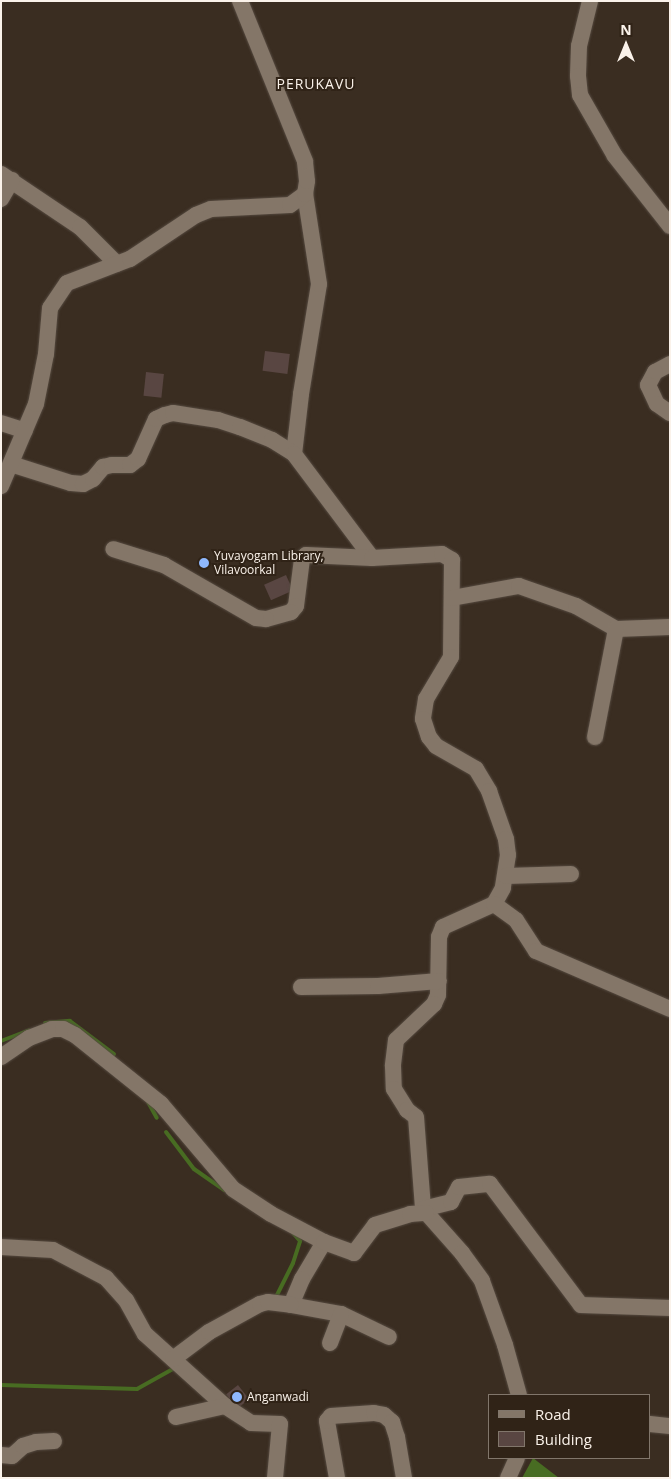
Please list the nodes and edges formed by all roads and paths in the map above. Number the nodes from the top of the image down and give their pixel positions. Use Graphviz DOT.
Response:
graph roads {
  1 [pos="240,1"];
  2 [pos="590,1"];
  3 [pos="7,178"];
  4 [pos="305,194"];
  5 [pos="1,200"];
  6 [pos="670,226"];
  7 [pos="118,264"];
  8 [pos="670,364"];
  9 [pos="670,413"];
  10 [pos="1,423"];
  11 [pos="25,431"];
  12 [pos="294,454"];
  13 [pos="11,464"];
  14 [pos="1,486"];
  15 [pos="113,549"];
  16 [pos="372,558"];
  17 [pos="452,598"];
  18 [pos="670,627"];
  19 [pos="616,629"];
  20 [pos="595,737"];
  21 [pos="571,874"];
  22 [pos="506,876"];
  23 [pos="494,904"];
  24 [pos="440,981"];
  25 [pos="301,987"];
  26 [pos="670,1009"];
  27 [pos="1,1057"];
  28 [pos="424,1211"];
  29 [pos="324,1242"];
  30 [pos="1,1247"];
  31 [pos="291,1305"];
  32 [pos="670,1308"];
  33 [pos="341,1314"];
  34 [pos="389,1337"];
  35 [pos="330,1343"];
  36 [pos="176,1363"];
  37 [pos="519,1394"];
  38 [pos="225,1406"];
  39 [pos="176,1417"];
  40 [pos="651,1424"];
  41 [pos="670,1426"];
  42 [pos="54,1441"];
  43 [pos="1,1455"];
  44 [pos="517,1459"];
  45 [pos="275,1478"];
  46 [pos="337,1478"];
  47 [pos="404,1478"];
  48 [pos="508,1478"];
  1 -- 4 [label="street"];
  2 -- 6 [label="street"];
  3 -- 5 [label="street"];
  3 -- 7 [label="street"];
  4 -- 7 [label="street"];
  4 -- 12 [label="street"];
  7 -- 11 [label="street"];
  8 -- 9 [label="street"];
  10 -- 11 [label="street"];
  11 -- 13 [label="street"];
  12 -- 13 [label="street"];
  12 -- 16 [label="street"];
  13 -- 14 [label="street"];
  15 -- 16 [label="street"];
  16 -- 17 [label="street"];
  17 -- 19 [label="street"];
  17 -- 22 [label="street"];
  18 -- 19 [label="street"];
  19 -- 20 [label="street"];
  21 -- 22 [label="street"];
  22 -- 23 [label="street"];
  23 -- 24 [label="street"];
  23 -- 26 [label="street"];
  24 -- 25 [label="street"];
  24 -- 28 [label="street"];
  27 -- 29 [label="street"];
  28 -- 29 [label="street"];
  28 -- 32 [label="street"];
  28 -- 37 [label="street"];
  29 -- 31 [label="street"];
  30 -- 36 [label="street"];
  31 -- 33 [label="street"];
  31 -- 36 [label="street"];
  33 -- 34 [label="street"];
  33 -- 35 [label="street"];
  36 -- 38 [label="street"];
  38 -- 39 [label="street"];
  38 -- 45 [label="street"];
  40 -- 41 [label="street"];
  42 -- 43 [label="street"];
  44 -- 48 [label="street"];
  46 -- 47 [label="street"];
}
